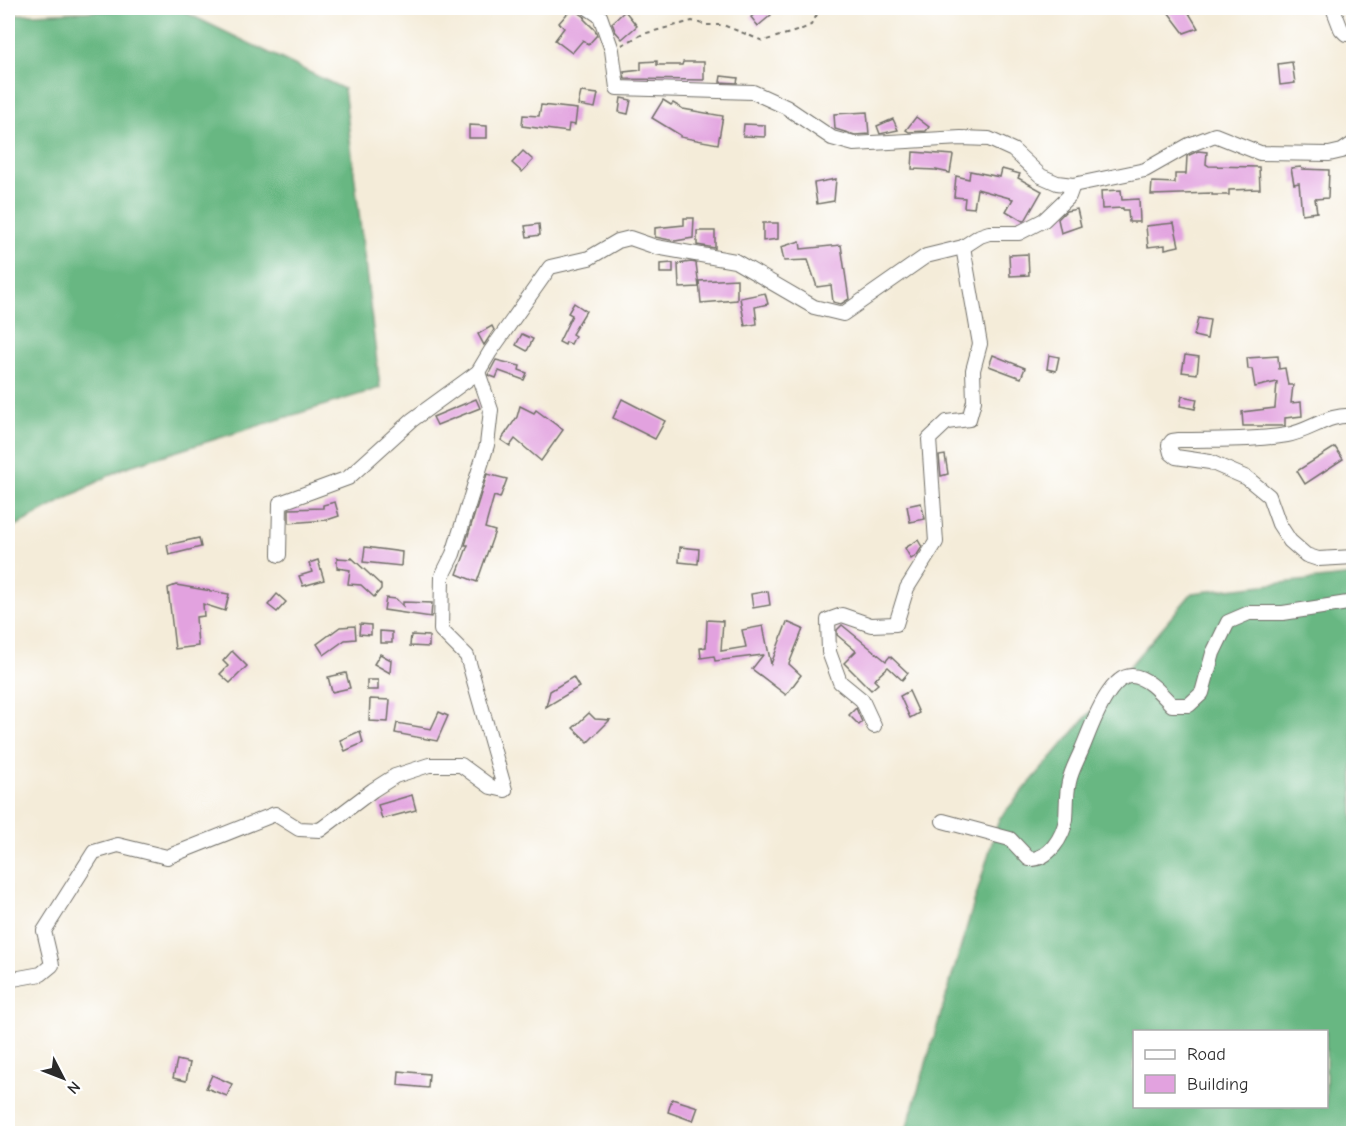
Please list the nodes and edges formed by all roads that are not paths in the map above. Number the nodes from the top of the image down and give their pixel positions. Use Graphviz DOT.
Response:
graph roads {
  1 [pos="588,8"];
  2 [pos="1334,8"];
  3 [pos="1353,34"];
  4 [pos="1353,143"];
  5 [pos="1073,185"];
  6 [pos="963,247"];
  7 [pos="478,372"];
  8 [pos="1353,416"];
  9 [pos="279,555"];
  10 [pos="1353,557"];
  11 [pos="1353,602"];
  12 [pos="874,726"];
  13 [pos="944,821"];
  14 [pos="8,980"];
  1 -- 5 [label="street"];
  2 -- 3 [label="street"];
  4 -- 5 [label="street"];
  5 -- 6 [label="street"];
  6 -- 7 [label="street"];
  6 -- 12 [label="street"];
  7 -- 9 [label="street"];
  7 -- 14 [label="street"];
  8 -- 10 [label="street"];
  11 -- 13 [label="street"];
}
